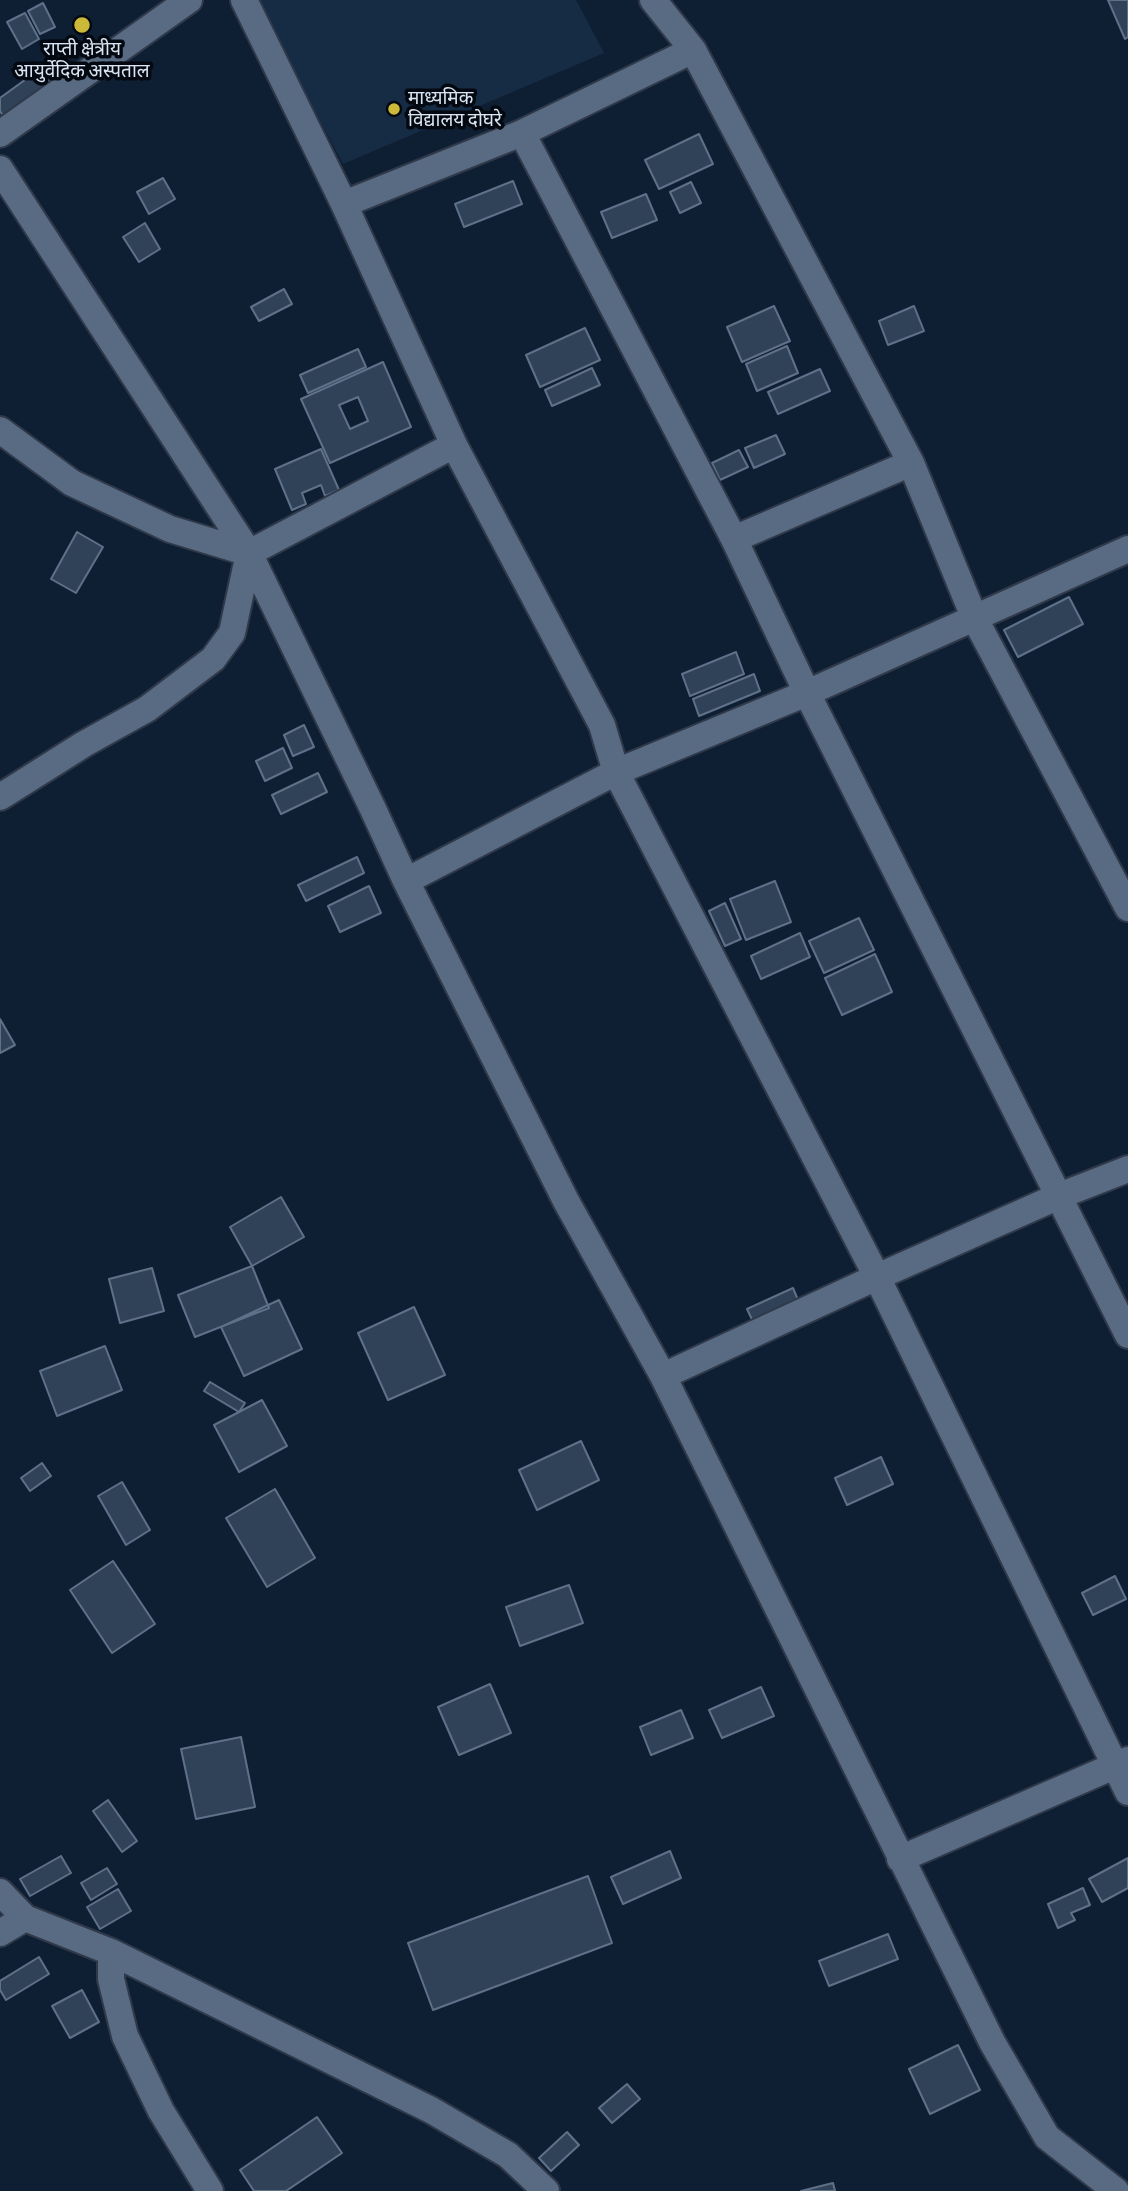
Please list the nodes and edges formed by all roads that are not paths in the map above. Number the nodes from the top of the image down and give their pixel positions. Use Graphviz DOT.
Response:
graph roads {
  1 [pos="189,0"];
  2 [pos="244,0"];
  3 [pos="653,0"];
  4 [pos="693,50"];
  5 [pos="522,133"];
  6 [pos="0,134"];
  7 [pos="0,169"];
  8 [pos="344,204"];
  9 [pos="0,430"];
  10 [pos="454,445"];
  11 [pos="911,463"];
  12 [pos="734,539"];
  13 [pos="1128,550"];
  14 [pos="249,553"];
  15 [pos="974,617"];
  16 [pos="807,693"];
  17 [pos="616,772"];
  18 [pos="0,797"];
  19 [pos="406,881"];
  20 [pos="1128,908"];
  21 [pos="1128,1169"];
  22 [pos="1059,1196"];
  23 [pos="877,1277"];
  24 [pos="1128,1335"];
  25 [pos="663,1376"];
  26 [pos="1121,1762"];
  27 [pos="1128,1792"];
  28 [pos="900,1859"];
  29 [pos="0,1892"];
  30 [pos="25,1918"];
  31 [pos="0,1933"];
  32 [pos="111,1952"];
  33 [pos="211,2191"];
  34 [pos="546,2191"];
  35 [pos="1116,2191"];
  1 -- 6 [label="street"];
  2 -- 8 [label="street"];
  3 -- 4 [label="street"];
  4 -- 5 [label="street"];
  4 -- 11 [label="street"];
  5 -- 8 [label="street"];
  5 -- 12 [label="street"];
  7 -- 14 [label="street"];
  8 -- 10 [label="street"];
  9 -- 14 [label="street"];
  10 -- 14 [label="street"];
  10 -- 17 [label="street"];
  11 -- 12 [label="street"];
  11 -- 15 [label="street"];
  12 -- 16 [label="street"];
  13 -- 15 [label="street"];
  14 -- 18 [label="street"];
  14 -- 19 [label="street"];
  15 -- 16 [label="street"];
  15 -- 20 [label="street"];
  16 -- 17 [label="street"];
  16 -- 22 [label="street"];
  17 -- 19 [label="street"];
  17 -- 23 [label="street"];
  19 -- 25 [label="street"];
  21 -- 22 [label="street"];
  22 -- 23 [label="street"];
  22 -- 24 [label="street"];
  23 -- 25 [label="street"];
  23 -- 26 [label="street"];
  25 -- 28 [label="street"];
  26 -- 27 [label="street"];
  26 -- 28 [label="street"];
  28 -- 35 [label="street"];
  29 -- 30 [label="street"];
  30 -- 31 [label="street"];
  30 -- 32 [label="street"];
  32 -- 33 [label="street"];
  32 -- 34 [label="street"];
}
